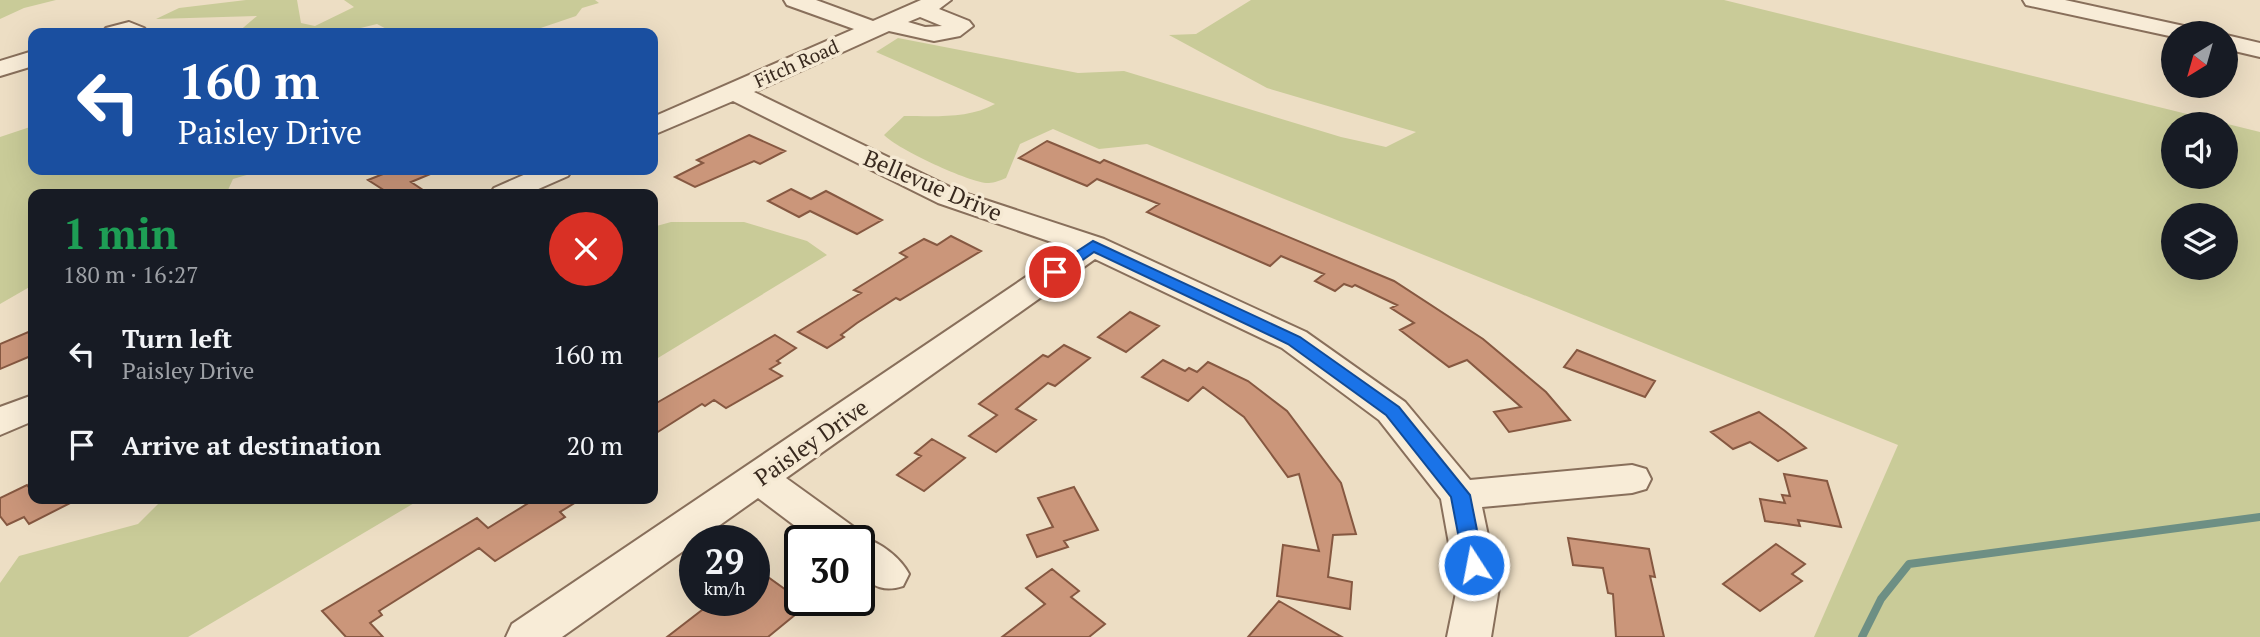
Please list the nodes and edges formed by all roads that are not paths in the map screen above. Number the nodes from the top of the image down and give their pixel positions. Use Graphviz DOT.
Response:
graph roads {
  1 [pos="795,0"];
  2 [pos="2034,0"];
  3 [pos="930,4"];
  4 [pos="881,26"];
  5 [pos="2161,28"];
  6 [pos="2238,45"];
  7 [pos="2260,50"];
  8 [pos="28,60"];
  9 [pos="0,69"];
  10 [pos="733,91"];
  11 [pos="658,125"];
  12 [pos="547,175"];
  13 [pos="515,189"];
  14 [pos="1093,246"];
  15 [pos="28,409"];
  16 [pos="0,422"];
  17 [pos="759,478"];
  18 [pos="1632,479"];
  19 [pos="1460,495"];
  20 [pos="822,525"];
  21 [pos="528,637"];
  22 [pos="1469,637"];
  1 -- 4 [label="street"];
  2 -- 5 [label="street"];
  3 -- 4 [label="street, Fitch Road"];
  3 -- 4 [label="street"];
  4 -- 10 [label="street, Fitch Road"];
  6 -- 7 [label="street"];
  8 -- 9 [label="street"];
  10 -- 11 [label="street, Fitch Road"];
  10 -- 14 [label="street, Bellevue Drive"];
  12 -- 13 [label="street"];
  14 -- 17 [label="street, Paisley Drive"];
  14 -- 19 [label="street, Bellevue Drive"];
  15 -- 16 [label="street"];
  17 -- 20 [label="street"];
  17 -- 21 [label="street, Paisley Drive"];
  18 -- 19 [label="street"];
  19 -- 22 [label="street, Bellevue Drive"];
}
